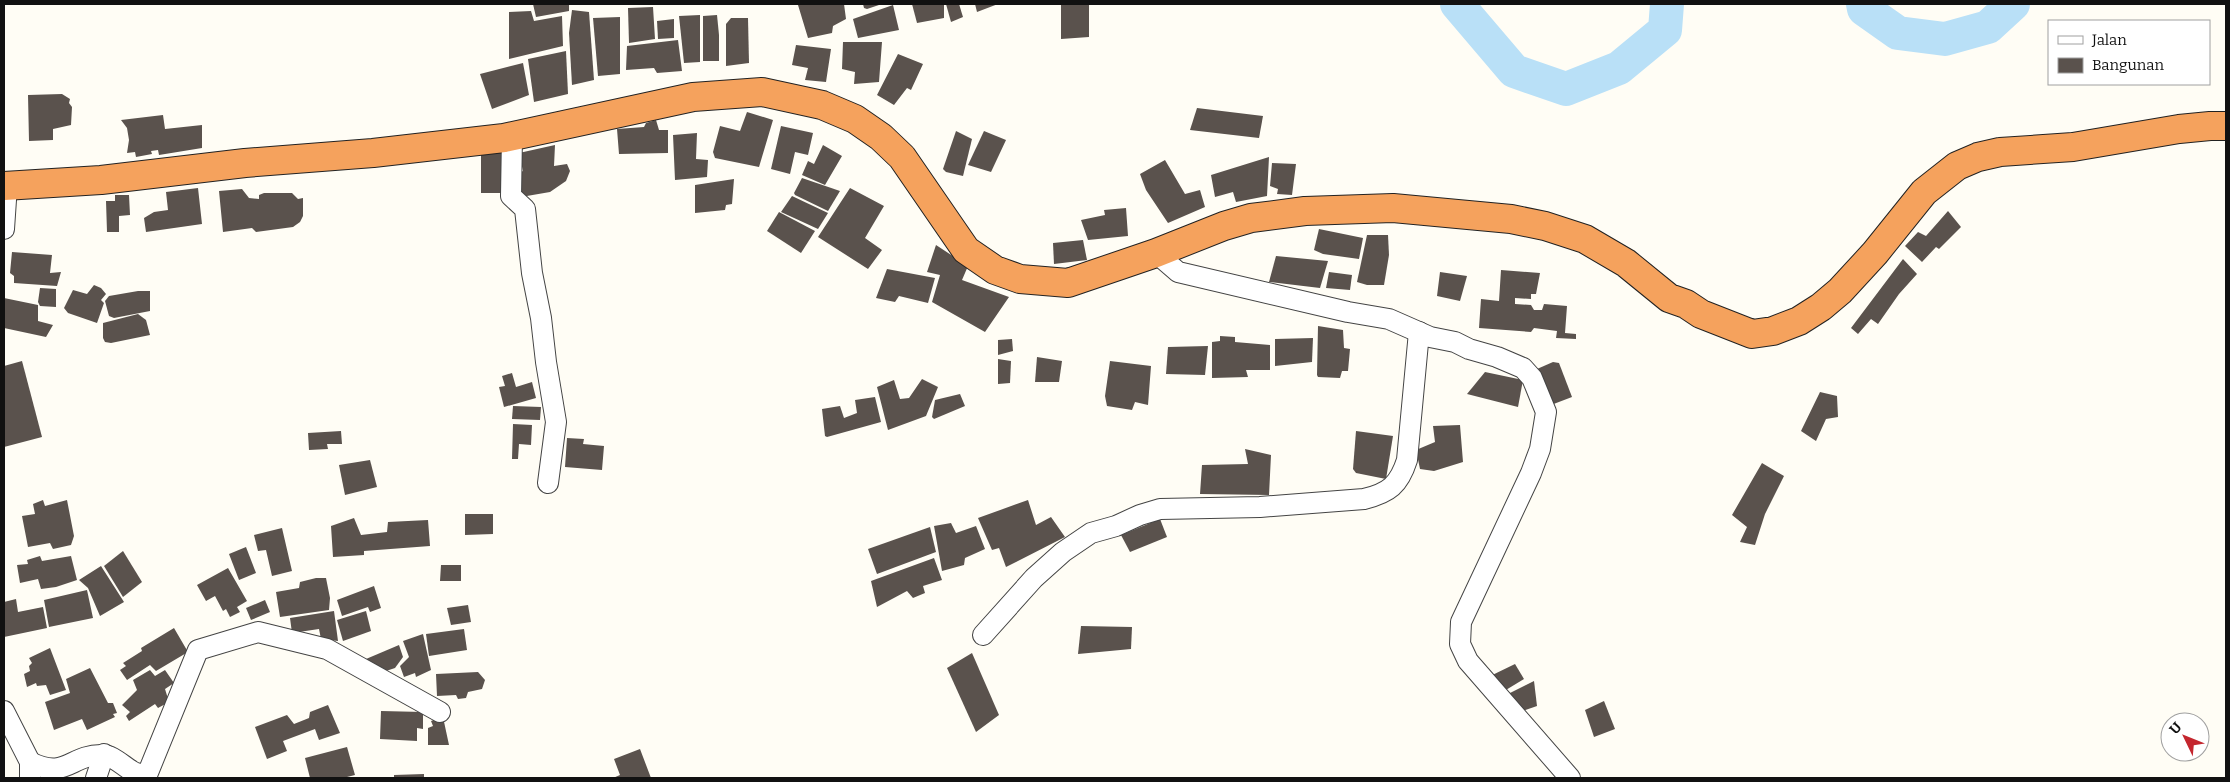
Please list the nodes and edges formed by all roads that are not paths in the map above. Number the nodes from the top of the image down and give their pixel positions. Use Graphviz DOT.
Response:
graph roads {
  1 [pos="2226,126"];
  2 [pos="512,136"];
  3 [pos="5,186"];
  4 [pos="4,229"];
  5 [pos="1156,253"];
  6 [pos="1419,332"];
  7 [pos="548,483"];
  8 [pos="983,635"];
  9 [pos="4,711"];
  10 [pos="440,712"];
  11 [pos="104,754"];
  12 [pos="30,770"];
  13 [pos="148,777"];
  14 [pos="96,778"];
  15 [pos="1570,778"];
  1 -- 5 [label="highway"];
  2 -- 3 [label="highway"];
  2 -- 5 [label="highway"];
  2 -- 7 [label="street"];
  3 -- 4 [label="street"];
  5 -- 6 [label="street"];
  6 -- 8 [label="street"];
  6 -- 15 [label="street"];
  9 -- 12 [label="street"];
  10 -- 13 [label="street"];
  11 -- 12 [label="street"];
  11 -- 13 [label="street"];
  11 -- 14 [label="street"];
}
